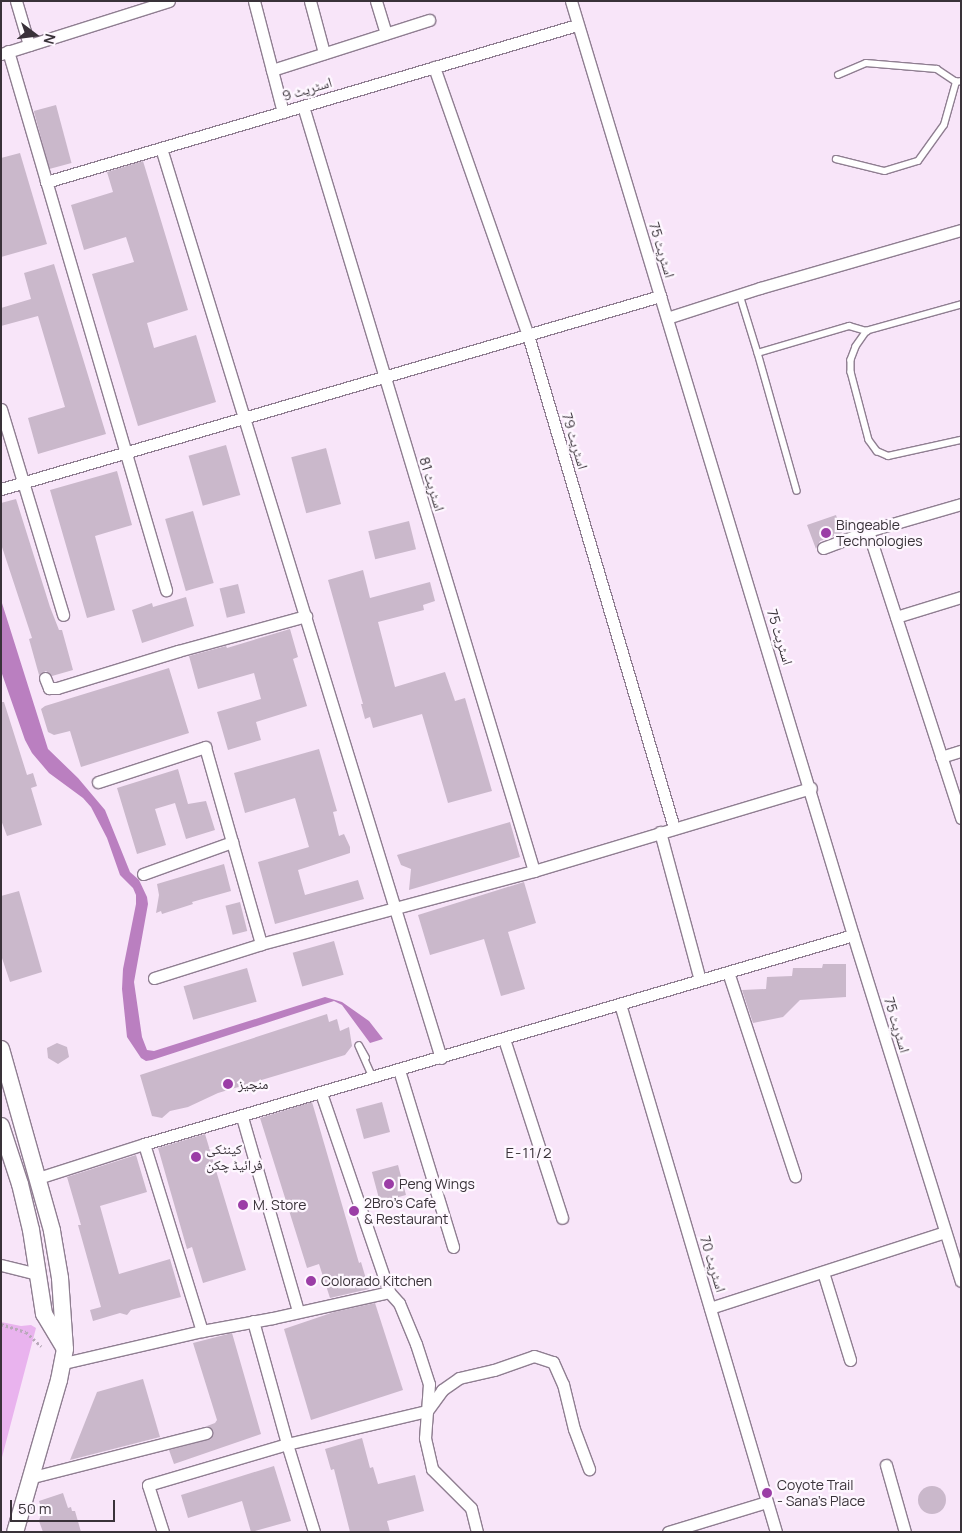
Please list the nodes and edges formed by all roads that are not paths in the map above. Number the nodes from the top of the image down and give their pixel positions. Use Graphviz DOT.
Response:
graph roads {
  1 [pos="16,1"];
  2 [pos="254,1"];
  3 [pos="310,1"];
  4 [pos="376,1"];
  5 [pos="571,1"];
  6 [pos="165,2"];
  7 [pos="429,20"];
  8 [pos="577,25"];
  9 [pos="386,34"];
  10 [pos="29,45"];
  11 [pos="4,52"];
  12 [pos="324,53"];
  13 [pos="434,67"];
  14 [pos="272,70"];
  15 [pos="838,75"];
  16 [pos="959,82"];
  17 [pos="303,106"];
  18 [pos="283,112"];
  19 [pos="161,148"];
  20 [pos="836,159"];
  21 [pos="46,182"];
  22 [pos="961,230"];
  23 [pos="740,295"];
  24 [pos="660,296"];
  25 [pos="961,305"];
  26 [pos="667,318"];
  27 [pos="867,331"];
  28 [pos="528,335"];
  29 [pos="758,353"];
  30 [pos="383,377"];
  31 [pos="1,409"];
  32 [pos="244,418"];
  33 [pos="961,440"];
  34 [pos="125,453"];
  35 [pos="24,483"];
  36 [pos="1,489"];
  37 [pos="796,491"];
  38 [pos="961,504"];
  39 [pos="868,531"];
  40 [pos="823,548"];
  41 [pos="166,590"];
  42 [pos="961,597"];
  43 [pos="63,615"];
  44 [pos="306,616"];
  45 [pos="896,617"];
  46 [pos="45,678"];
  47 [pos="961,751"];
  48 [pos="941,757"];
  49 [pos="98,782"];
  50 [pos="810,788"];
  51 [pos="961,818"];
  52 [pos="674,828"];
  53 [pos="660,832"];
  54 [pos="232,842"];
  55 [pos="534,870"];
  56 [pos="143,874"];
  57 [pos="396,909"];
  58 [pos="853,935"];
  59 [pos="261,944"];
  60 [pos="728,972"];
  61 [pos="154,978"];
  62 [pos="700,980"];
  63 [pos="620,1004"];
  64 [pos="504,1039"];
  65 [pos="1,1049"];
  66 [pos="366,1058"];
  67 [pos="441,1058"];
  68 [pos="400,1070"];
  69 [pos="374,1078"];
  70 [pos="321,1094"];
  71 [pos="242,1117"];
  72 [pos="1,1126"];
  73 [pos="144,1144"];
  74 [pos="795,1176"];
  75 [pos="38,1178"];
  76 [pos="20,1184"];
  77 [pos="562,1218"];
  78 [pos="945,1232"];
  79 [pos="453,1246"];
  80 [pos="1,1265"];
  81 [pos="823,1272"];
  82 [pos="38,1274"];
  83 [pos="961,1282"];
  84 [pos="389,1292"];
  85 [pos="710,1308"];
  86 [pos="298,1311"];
  87 [pos="253,1321"];
  88 [pos="202,1331"];
  89 [pos="64,1356"];
  90 [pos="850,1360"];
  91 [pos="427,1410"];
  92 [pos="206,1433"];
  93 [pos="286,1444"];
  94 [pos="886,1465"];
  95 [pos="589,1469"];
  96 [pos="29,1478"];
  97 [pos="767,1502"];
  98 [pos="15,1532"];
  99 [pos="163,1532"];
  100 [pos="314,1532"];
  101 [pos="477,1532"];
  102 [pos="668,1532"];
  103 [pos="776,1532"];
  104 [pos="905,1532"];
  1 -- 10 [label="street"];
  2 -- 14 [label="street"];
  3 -- 12 [label="street"];
  4 -- 9 [label="street"];
  5 -- 8 [label="street, اسٹریٹ 75"];
  6 -- 10 [label="street"];
  7 -- 9 [label="street"];
  8 -- 13 [label="street, اسٹریٹ 9"];
  8 -- 24 [label="street, اسٹریٹ 75"];
  9 -- 12 [label="street"];
  10 -- 11 [label="street"];
  11 -- 21 [label="street"];
  12 -- 14 [label="street"];
  13 -- 17 [label="street, اسٹریٹ 9"];
  13 -- 28 [label="street, اسٹریٹ 79"];
  14 -- 18 [label="street"];
  15 -- 16 [label="lane"];
  16 -- 20 [label="lane"];
  17 -- 18 [label="street, اسٹریٹ 9"];
  17 -- 30 [label="street, اسٹریٹ 81"];
  18 -- 19 [label="street, اسٹریٹ 9"];
  19 -- 21 [label="street, اسٹریٹ 9"];
  19 -- 32 [label="street"];
  21 -- 34 [label="street"];
  22 -- 23 [label="street"];
  23 -- 26 [label="street"];
  23 -- 29 [label="lane"];
  24 -- 26 [label="street, اسٹریٹ 75"];
  24 -- 28 [label="street"];
  25 -- 27 [label="lane"];
  26 -- 50 [label="street, اسٹریٹ 75"];
  27 -- 29 [label="lane"];
  27 -- 33 [label="lane"];
  28 -- 30 [label="street"];
  28 -- 52 [label="street, اسٹریٹ 79"];
  29 -- 37 [label="lane"];
  30 -- 32 [label="street"];
  30 -- 55 [label="street, اسٹریٹ 81"];
  31 -- 35 [label="street"];
  32 -- 34 [label="street"];
  32 -- 44 [label="street"];
  34 -- 35 [label="street"];
  34 -- 41 [label="street"];
  35 -- 36 [label="street"];
  35 -- 43 [label="street"];
  38 -- 39 [label="street"];
  39 -- 40 [label="street"];
  39 -- 45 [label="street"];
  42 -- 45 [label="street"];
  44 -- 46 [label="street"];
  44 -- 57 [label="street"];
  45 -- 48 [label="street"];
  47 -- 48 [label="street"];
  48 -- 51 [label="street"];
  49 -- 54 [label="street"];
  50 -- 52 [label="street"];
  50 -- 58 [label="street, اسٹریٹ 75"];
  52 -- 53 [label="street"];
  53 -- 55 [label="street"];
  53 -- 62 [label="street"];
  54 -- 56 [label="street"];
  54 -- 59 [label="street"];
  55 -- 57 [label="street"];
  57 -- 59 [label="street"];
  57 -- 67 [label="street"];
  58 -- 60 [label="street"];
  58 -- 78 [label="street, اسٹریٹ 75"];
  59 -- 61 [label="street"];
  60 -- 62 [label="street"];
  60 -- 74 [label="street"];
  62 -- 63 [label="street"];
  63 -- 64 [label="street"];
  63 -- 85 [label="street, اسٹریٹ 70"];
  64 -- 67 [label="street"];
  64 -- 77 [label="street"];
  65 -- 75 [label="main road"];
  66 -- 69 [label="lane"];
  67 -- 68 [label="street"];
  68 -- 69 [label="street"];
  68 -- 79 [label="street"];
  69 -- 70 [label="street"];
  70 -- 71 [label="street"];
  70 -- 84 [label="street"];
  71 -- 73 [label="street"];
  71 -- 86 [label="street"];
  72 -- 76 [label="main road"];
  73 -- 75 [label="street"];
  73 -- 88 [label="street"];
  75 -- 76 [label="main road"];
  75 -- 89 [label="main road"];
  76 -- 82 [label="main road"];
  78 -- 81 [label="street"];
  78 -- 83 [label="street, اسٹریٹ 75"];
  80 -- 82 [label="street"];
  81 -- 85 [label="street"];
  81 -- 90 [label="street"];
  82 -- 89 [label="main road"];
  84 -- 86 [label="street"];
  84 -- 91 [label="street"];
  85 -- 97 [label="street, اسٹریٹ 70"];
  86 -- 87 [label="street"];
  87 -- 88 [label="street"];
  87 -- 93 [label="street"];
  88 -- 89 [label="street"];
  89 -- 96 [label="main road"];
  91 -- 93 [label="street"];
  91 -- 95 [label="street"];
  91 -- 101 [label="street"];
  92 -- 96 [label="street"];
  93 -- 99 [label="street"];
  93 -- 100 [label="street"];
  94 -- 104 [label="street"];
  96 -- 98 [label="main road"];
  97 -- 102 [label="street"];
  97 -- 103 [label="street, اسٹریٹ 70"];
}
